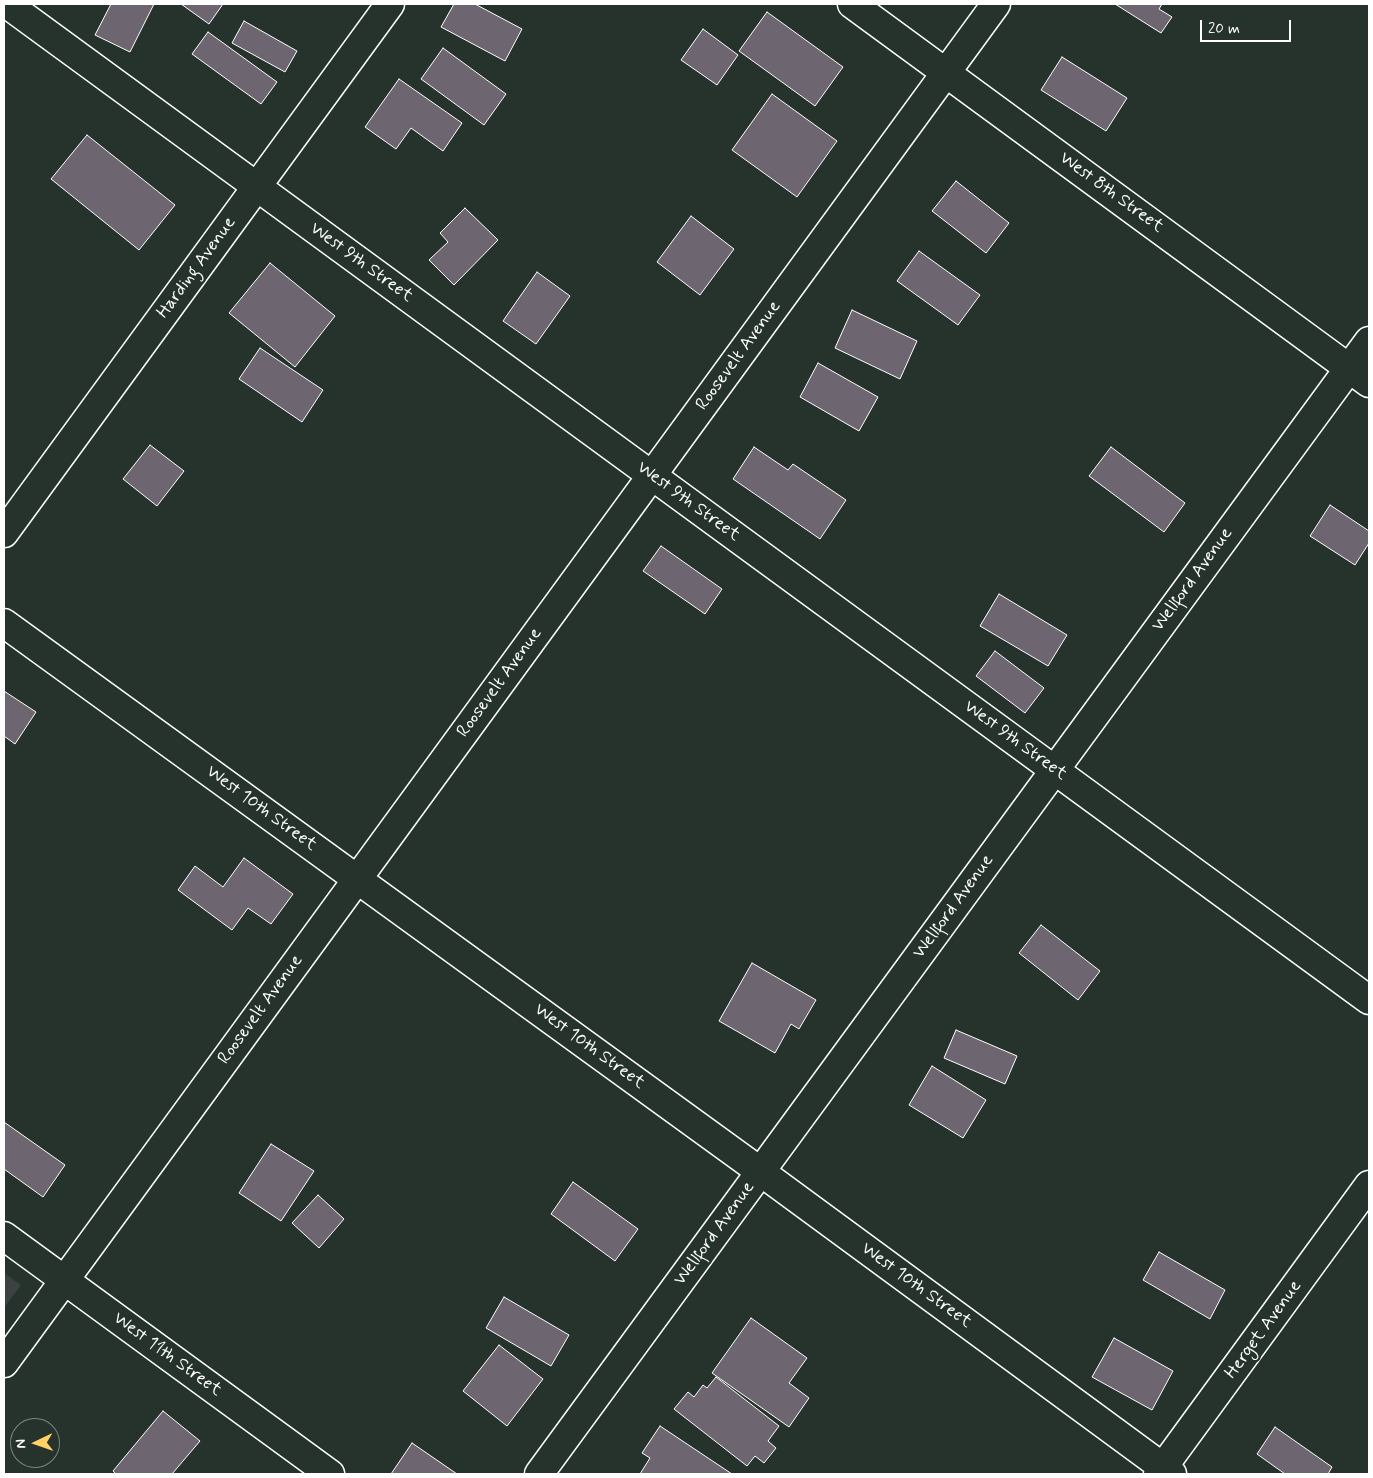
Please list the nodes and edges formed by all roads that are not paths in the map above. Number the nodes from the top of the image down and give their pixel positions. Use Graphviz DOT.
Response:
graph roads {
  1 [pos="7,4"];
  2 [pos="390,4"];
  3 [pos="852,4"];
  4 [pos="996,4"];
  5 [pos="946,72"];
  6 [pos="256,187"];
  7 [pos="1369,341"];
  8 [pos="1359,376"];
  9 [pos="652,475"];
  10 [pos="4,533"];
  11 [pos="4,623"];
  12 [pos="1055,770"];
  13 [pos="357,879"];
  14 [pos="1369,1000"];
  15 [pos="761,1172"];
  16 [pos="1369,1185"];
  17 [pos="4,1236"];
  18 [pos="64,1280"];
  19 [pos="4,1363"];
  20 [pos="1164,1472"];
  21 [pos="330,1474"];
  22 [pos="540,1474"];
  1 -- 6 [label="street, West 9th Street"];
  2 -- 6 [label="street, Harding Avenue"];
  3 -- 5 [label="street, West 8th Street"];
  4 -- 5 [label="street, Roosevelt Avenue"];
  5 -- 8 [label="street, West 8th Street"];
  5 -- 9 [label="street, Roosevelt Avenue"];
  6 -- 9 [label="street, West 9th Street"];
  6 -- 10 [label="street, Harding Avenue"];
  7 -- 8 [label="street, Wellford Avenue"];
  8 -- 12 [label="street, Wellford Avenue"];
  9 -- 12 [label="street, West 9th Street"];
  9 -- 13 [label="street, Roosevelt Avenue"];
  11 -- 13 [label="street, West 10th Street"];
  12 -- 14 [label="street, West 9th Street"];
  12 -- 15 [label="street, Wellford Avenue"];
  13 -- 15 [label="street, West 10th Street"];
  13 -- 18 [label="street, Roosevelt Avenue"];
  15 -- 20 [label="street, West 10th Street"];
  15 -- 22 [label="street, Wellford Avenue"];
  16 -- 20 [label="street, Herget Avenue"];
  17 -- 18 [label="street, West 11th Street"];
  18 -- 19 [label="street, Roosevelt Avenue"];
  18 -- 21 [label="street, West 11th Street"];
}
